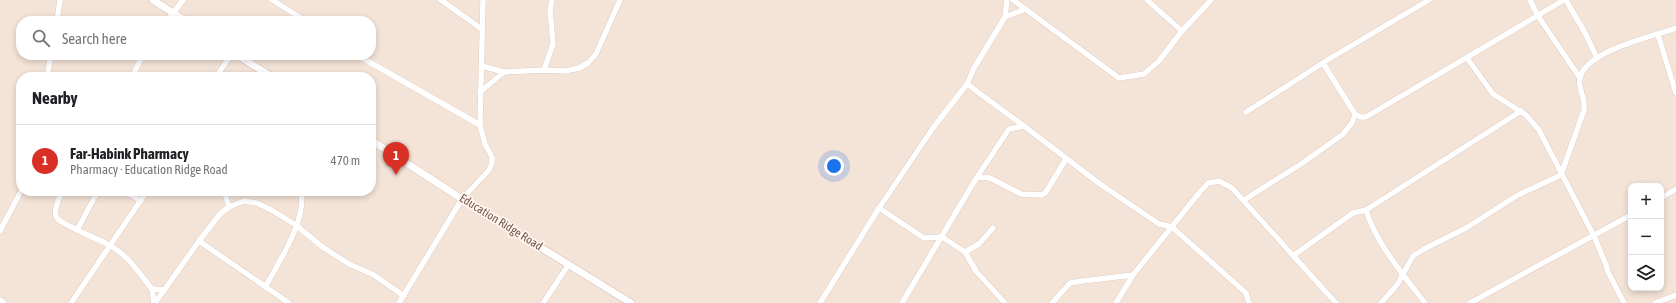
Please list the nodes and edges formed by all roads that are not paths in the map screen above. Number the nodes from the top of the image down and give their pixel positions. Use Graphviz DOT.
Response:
graph roads {
  1 [pos="60,0"];
  2 [pos="153,0"];
  3 [pos="183,0"];
  4 [pos="272,0"];
  5 [pos="441,0"];
  6 [pos="483,0"];
  7 [pos="552,0"];
  8 [pos="620,0"];
  9 [pos="1007,0"];
  10 [pos="1013,0"];
  11 [pos="1147,0"];
  12 [pos="1211,0"];
  13 [pos="1429,0"];
  14 [pos="1530,0"];
  15 [pos="1565,0"];
  16 [pos="1026,9"];
  17 [pos="173,12"];
  18 [pos="58,16"];
  19 [pos="170,16"];
  20 [pos="179,16"];
  21 [pos="298,16"];
  22 [pos="1538,16"];
  23 [pos="1005,17"];
  24 [pos="1676,28"];
  25 [pos="483,30"];
  26 [pos="1182,31"];
  27 [pos="1658,35"];
  28 [pos="1467,58"];
  29 [pos="1597,58"];
  30 [pos="50,60"];
  31 [pos="140,60"];
  32 [pos="228,60"];
  33 [pos="245,60"];
  34 [pos="366,60"];
  35 [pos="1323,63"];
  36 [pos="482,66"];
  37 [pos="544,70"];
  38 [pos="48,72"];
  39 [pos="134,72"];
  40 [pos="219,72"];
  41 [pos="264,72"];
  42 [pos="504,72"];
  43 [pos="1580,78"];
  44 [pos="967,84"];
  45 [pos="480,92"];
  46 [pos="1676,93"];
  47 [pos="1246,112"];
  48 [pos="1521,112"];
  49 [pos="1355,114"];
  50 [pos="480,125"];
  51 [pos="1024,126"];
  52 [pos="376,143"];
  53 [pos="1066,159"];
  54 [pos="1561,176"];
  55 [pos="977,177"];
  56 [pos="1676,189"];
  57 [pos="18,196"];
  58 [pos="60,196"];
  59 [pos="95,196"];
  60 [pos="132,196"];
  61 [pos="144,196"];
  62 [pos="226,196"];
  63 [pos="301,196"];
  64 [pos="1664,196"];
  65 [pos="462,198"];
  66 [pos="1244,200"];
  67 [pos="141,201"];
  68 [pos="229,207"];
  69 [pos="879,208"];
  70 [pos="1366,210"];
  71 [pos="1628,217"];
  72 [pos="3,219"];
  73 [pos="296,225"];
  74 [pos="1172,227"];
  75 [pos="993,228"];
  76 [pos="76,230"];
  77 [pos="0,231"];
  78 [pos="1594,236"];
  79 [pos="942,237"];
  80 [pos="199,241"];
  81 [pos="109,245"];
  82 [pos="965,252"];
  83 [pos="1294,255"];
  84 [pos="569,264"];
  85 [pos="1133,275"];
  86 [pos="1403,275"];
  87 [pos="265,287"];
  88 [pos="152,289"];
  89 [pos="165,290"];
  90 [pos="1676,295"];
  91 [pos="404,296"];
  92 [pos="0,300"];
  93 [pos="4,303"];
  94 [pos="71,303"];
  95 [pos="155,303"];
  96 [pos="289,303"];
  97 [pos="399,303"];
  98 [pos="543,303"];
  99 [pos="631,303"];
  100 [pos="820,303"];
  101 [pos="902,303"];
  102 [pos="1005,303"];
  103 [pos="1052,303"];
  104 [pos="1116,303"];
  105 [pos="1249,303"];
  106 [pos="1336,303"];
  107 [pos="1381,303"];
  108 [pos="1425,303"];
  109 [pos="1470,303"];
  110 [pos="1624,303"];
  111 [pos="1655,303"];
  1 -- 18 [label="street"];
  2 -- 17 [label="main road"];
  3 -- 17 [label="street"];
  4 -- 21 [label="street"];
  5 -- 25 [label="street"];
  6 -- 25 [label="street"];
  7 -- 37 [label="street"];
  8 -- 37 [label="street"];
  9 -- 23 [label="street"];
  10 -- 16 [label="street"];
  11 -- 26 [label="street"];
  12 -- 26 [label="street"];
  13 -- 35 [label="street"];
  14 -- 22 [label="street"];
  15 -- 22 [label="street"];
  15 -- 29 [label="street"];
  16 -- 23 [label="street"];
  16 -- 26 [label="street"];
  17 -- 19 [label="street"];
  17 -- 20 [label="main road"];
  22 -- 28 [label="street"];
  22 -- 43 [label="street"];
  23 -- 44 [label="street"];
  24 -- 27 [label="street"];
  25 -- 36 [label="street"];
  27 -- 29 [label="street"];
  27 -- 46 [label="street"];
  28 -- 48 [label="street"];
  28 -- 49 [label="street"];
  29 -- 43 [label="street"];
  30 -- 38 [label="street"];
  31 -- 39 [label="street"];
  32 -- 40 [label="street"];
  33 -- 41 [label="main road"];
  34 -- 50 [label="street"];
  35 -- 47 [label="street"];
  35 -- 49 [label="street"];
  36 -- 42 [label="street"];
  36 -- 45 [label="street"];
  37 -- 42 [label="street"];
  42 -- 45 [label="street"];
  43 -- 54 [label="street"];
  44 -- 51 [label="street"];
  44 -- 69 [label="street"];
  45 -- 50 [label="street"];
  48 -- 54 [label="street"];
  48 -- 70 [label="street"];
  49 -- 66 [label="street"];
  50 -- 65 [label="street"];
  51 -- 53 [label="street"];
  51 -- 55 [label="street"];
  52 -- 65 [label="main road, Education Ridge Road"];
  53 -- 55 [label="street"];
  53 -- 74 [label="street"];
  54 -- 78 [label="street"];
  54 -- 86 [label="street"];
  55 -- 79 [label="street"];
  56 -- 64 [label="street"];
  57 -- 72 [label="street"];
  58 -- 76 [label="street"];
  59 -- 76 [label="street"];
  60 -- 67 [label="street"];
  61 -- 67 [label="street"];
  62 -- 68 [label="street"];
  63 -- 73 [label="street"];
  65 -- 84 [label="main road, Education Ridge Road"];
  65 -- 91 [label="street"];
  66 -- 74 [label="street"];
  66 -- 83 [label="street"];
  67 -- 81 [label="street"];
  68 -- 73 [label="street"];
  68 -- 80 [label="street"];
  69 -- 79 [label="street"];
  69 -- 100 [label="street"];
  70 -- 83 [label="street"];
  70 -- 86 [label="street"];
  71 -- 78 [label="street"];
  72 -- 77 [label="street"];
  73 -- 87 [label="street"];
  73 -- 91 [label="street"];
  74 -- 85 [label="street"];
  74 -- 105 [label="street"];
  75 -- 82 [label="street"];
  76 -- 81 [label="street"];
  78 -- 109 [label="street"];
  78 -- 110 [label="street"];
  79 -- 82 [label="street"];
  79 -- 101 [label="street"];
  80 -- 87 [label="street"];
  80 -- 89 [label="street"];
  81 -- 88 [label="street"];
  81 -- 94 [label="street"];
  82 -- 102 [label="street"];
  83 -- 106 [label="street"];
  84 -- 98 [label="street"];
  84 -- 99 [label="main road, Education Ridge Road"];
  85 -- 103 [label="street"];
  85 -- 104 [label="street"];
  86 -- 107 [label="street"];
  86 -- 108 [label="street"];
  87 -- 96 [label="street"];
  88 -- 89 [label="street"];
  88 -- 95 [label="street"];
  89 -- 95 [label="street"];
  90 -- 111 [label="street"];
  91 -- 97 [label="street"];
  92 -- 93 [label="street"];
}
